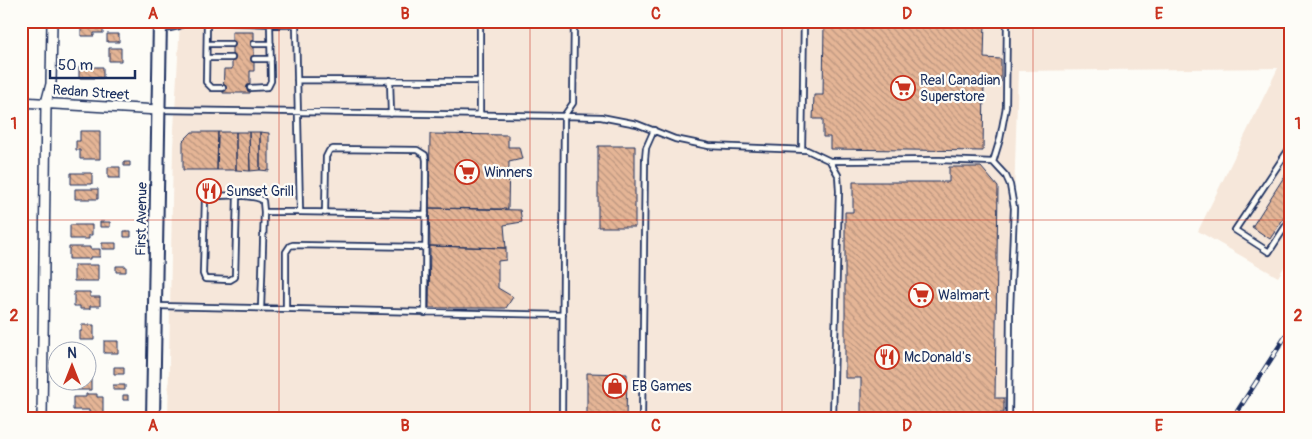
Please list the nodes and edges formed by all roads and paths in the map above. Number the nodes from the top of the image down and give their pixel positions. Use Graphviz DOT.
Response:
graph roads {
  1 [pos="52,21"];
  2 [pos="188,21"];
  3 [pos="200,21"];
  4 [pos="480,21"];
  5 [pos="574,21"];
  6 [pos="804,21"];
  7 [pos="1008,21"];
  8 [pos="207,22"];
  9 [pos="270,23"];
  10 [pos="296,23"];
  11 [pos="160,26"];
  12 [pos="207,44"];
  13 [pos="232,44"];
  14 [pos="254,44"];
  15 [pos="271,44"];
  16 [pos="207,58"];
  17 [pos="232,58"];
  18 [pos="254,59"];
  19 [pos="271,59"];
  20 [pos="297,80"];
  21 [pos="390,80"];
  22 [pos="479,81"];
  23 [pos="224,88"];
  24 [pos="250,88"];
  25 [pos="21,102"];
  26 [pos="46,103"];
  27 [pos="158,110"];
  28 [pos="298,112"];
  29 [pos="391,114"];
  30 [pos="480,115"];
  31 [pos="564,116"];
  32 [pos="654,130"];
  33 [pos="1291,146"];
  34 [pos="802,149"];
  35 [pos="830,161"];
  36 [pos="993,162"];
  37 [pos="237,196"];
  38 [pos="264,212"];
  39 [pos="300,212"];
  40 [pos="326,213"];
  41 [pos="426,214"];
  42 [pos="1291,218"];
  43 [pos="426,247"];
  44 [pos="155,306"];
  45 [pos="261,309"];
  46 [pos="286,309"];
  47 [pos="426,313"];
  48 [pos="563,315"];
  49 [pos="42,418"];
  50 [pos="153,418"];
  51 [pos="562,418"];
  52 [pos="642,418"];
  53 [pos="833,418"];
  54 [pos="1009,418"];
  1 -- 26 [label="street"];
  2 -- 11 [label="lane"];
  3 -- 8 [label="lane"];
  4 -- 22 [label="lane"];
  5 -- 31 [label="lane"];
  6 -- 34 [label="lane"];
  7 -- 36 [label="lane"];
  8 -- 9 [label="lane"];
  8 -- 12 [label="lane"];
  9 -- 10 [label="lane"];
  9 -- 15 [label="lane"];
  10 -- 20 [label="lane"];
  11 -- 27 [label="main road, First Avenue"];
  12 -- 13 [label="lane"];
  12 -- 16 [label="lane"];
  14 -- 15 [label="lane"];
  15 -- 19 [label="lane"];
  16 -- 17 [label="lane"];
  16 -- 23 [label="lane"];
  18 -- 19 [label="lane"];
  19 -- 24 [label="lane"];
  20 -- 21 [label="lane"];
  20 -- 28 [label="lane"];
  21 -- 22 [label="lane"];
  21 -- 29 [label="lane"];
  22 -- 30 [label="lane"];
  25 -- 26 [label="street, Redan Street"];
  26 -- 27 [label="street, Redan Street"];
  26 -- 49 [label="street"];
  27 -- 28 [label="lane"];
  27 -- 44 [label="main road, First Avenue"];
  28 -- 29 [label="lane"];
  28 -- 39 [label="lane"];
  29 -- 30 [label="lane"];
  30 -- 31 [label="lane"];
  31 -- 32 [label="lane"];
  31 -- 48 [label="lane"];
  32 -- 34 [label="lane"];
  32 -- 52 [label="lane"];
  33 -- 42 [label="lane"];
  34 -- 35 [label="lane"];
  35 -- 36 [label="lane"];
  35 -- 53 [label="lane"];
  36 -- 54 [label="lane"];
  37 -- 37 [label="lane"];
  37 -- 38 [label="lane"];
  38 -- 39 [label="lane"];
  38 -- 45 [label="lane"];
  39 -- 40 [label="lane"];
  40 -- 41 [label="lane"];
  40 -- 41 [label="lane"];
  41 -- 43 [label="lane"];
  43 -- 46 [label="lane"];
  43 -- 47 [label="lane"];
  44 -- 45 [label="lane"];
  44 -- 50 [label="main road, First Avenue"];
  45 -- 46 [label="lane"];
  46 -- 47 [label="lane"];
  47 -- 48 [label="lane"];
  48 -- 51 [label="lane"];
}
